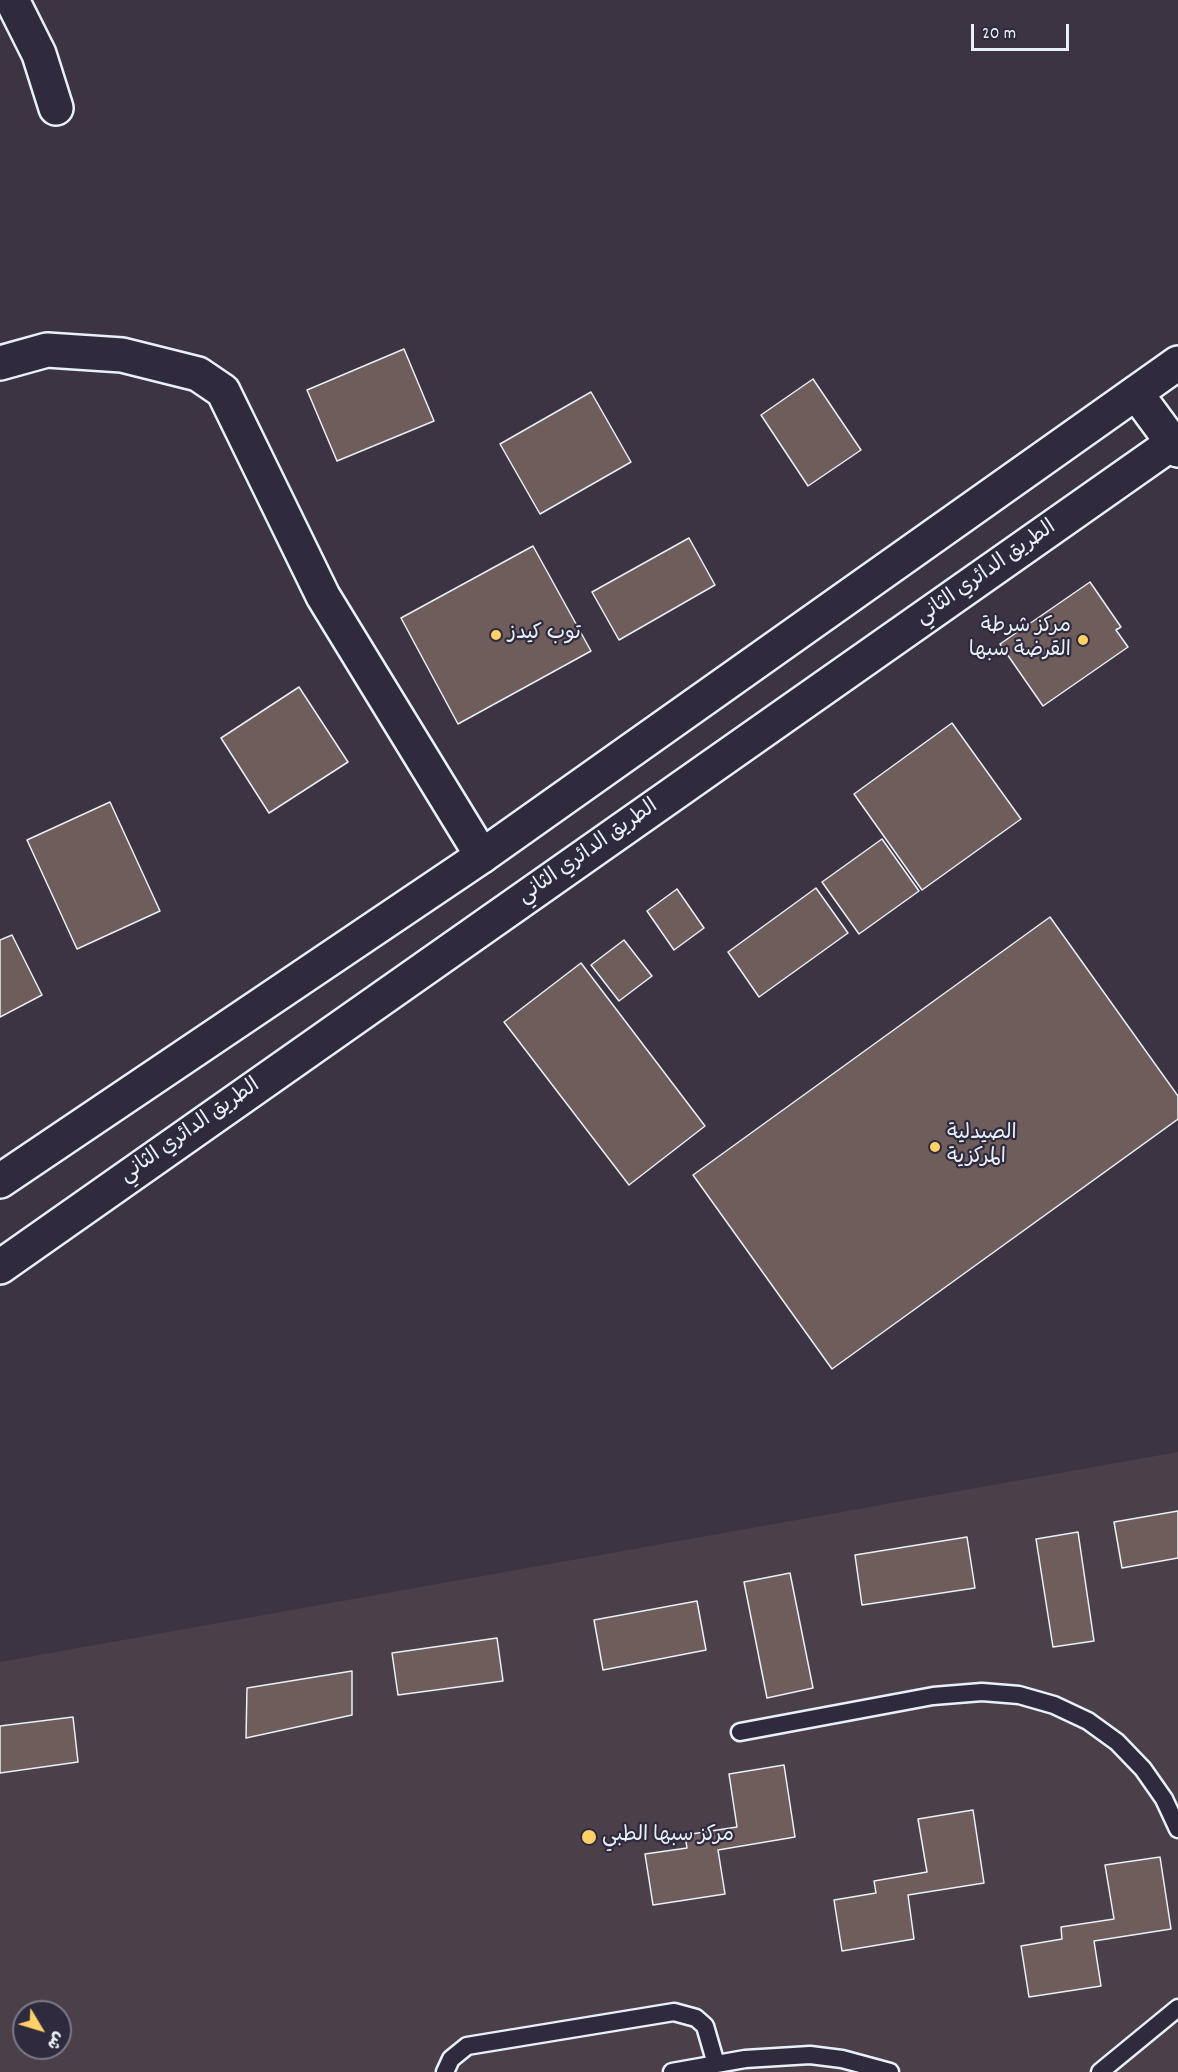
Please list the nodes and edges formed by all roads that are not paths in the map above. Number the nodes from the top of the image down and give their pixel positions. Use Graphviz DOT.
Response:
graph roads {
  1 [pos="12,0"];
  2 [pos="56,108"];
  3 [pos="0,363"];
  4 [pos="1178,363"];
  5 [pos="1136,393"];
  6 [pos="1176,444"];
  7 [pos="482,856"];
  8 [pos="0,1181"];
  9 [pos="0,1267"];
  10 [pos="740,1732"];
  11 [pos="1178,1829"];
  12 [pos="1178,2008"];
  13 [pos="716,2064"];
  14 [pos="446,2072"];
  15 [pos="672,2072"];
  16 [pos="890,2072"];
  17 [pos="1100,2072"];
  1 -- 2 [label="main road"];
  3 -- 7 [label="main road"];
  4 -- 5 [label="main road"];
  5 -- 6 [label="main road"];
  5 -- 7 [label="main road"];
  6 -- 9 [label="main road, الطريق الدائري الثاني"];
  7 -- 8 [label="main road"];
  10 -- 11 [label="lane"];
  12 -- 17 [label="lane"];
  13 -- 14 [label="lane"];
  13 -- 15 [label="lane"];
  13 -- 16 [label="lane"];
}
